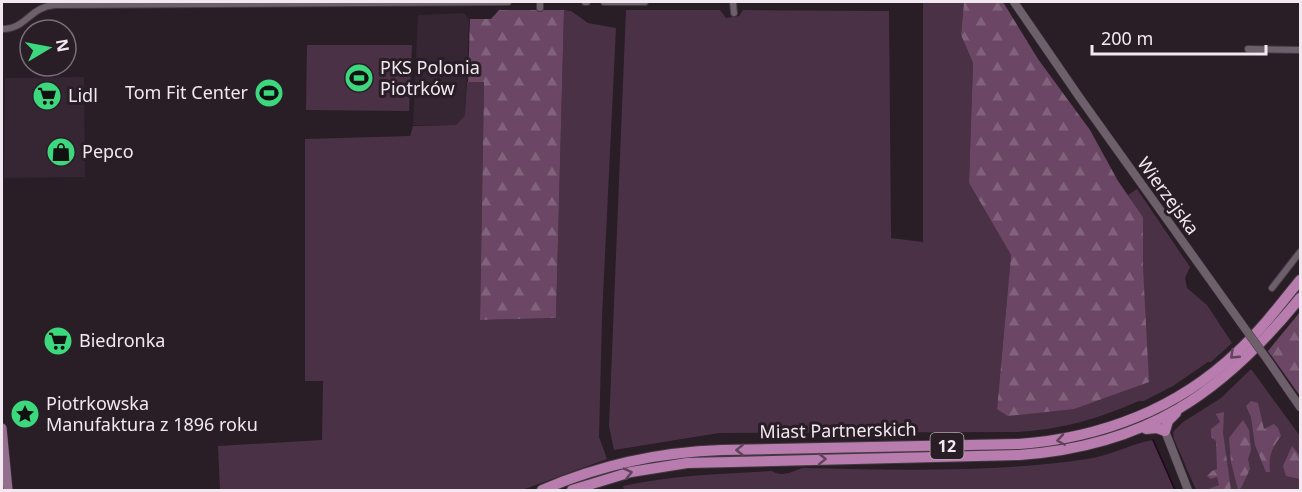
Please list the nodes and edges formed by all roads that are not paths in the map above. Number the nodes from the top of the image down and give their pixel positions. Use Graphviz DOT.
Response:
graph roads {
  1 [pos="480,2"];
  2 [pos="508,2"];
  3 [pos="604,2"];
  4 [pos="645,2"];
  5 [pos="733,2"];
  6 [pos="1014,2"];
  7 [pos="480,11"];
  8 [pos="734,13"];
  9 [pos="2,29"];
  10 [pos="1248,49"];
  11 [pos="1300,50"];
  12 [pos="1300,252"];
  13 [pos="1300,280"];
  14 [pos="1272,288"];
  15 [pos="1300,298"];
  16 [pos="1300,407"];
  17 [pos="1180,408"];
  18 [pos="2,428"];
  19 [pos="1133,431"];
  20 [pos="1165,431"];
  21 [pos="2,443"];
  22 [pos="8,490"];
  23 [pos="542,490"];
  24 [pos="572,490"];
  25 [pos="1188,490"];
  1 -- 2 [label="street"];
  1 -- 7 [label="street"];
  1 -- 9 [label="street"];
  3 -- 4 [label="street"];
  5 -- 8 [label="street"];
  6 -- 16 [label="street, Wierzejska, bridge"];
  10 -- 11 [label="street"];
  12 -- 14 [label="street"];
  13 -- 23 [label="main road, Miast Partnerskich / 12, one-way"];
  15 -- 17 [label="main road, Miast Partnerskich / 12"];
  17 -- 19 [label="main road, Miast Partnerskich / 12"];
  17 -- 20 [label="main road"];
  18 -- 21 [label="main road"];
  19 -- 20 [label="main road"];
  24 -- 19 [label="main road, Miast Partnerskich / 12, one-way"];
  20 -- 25 [label="street"];
  21 -- 22 [label="main road"];
}
